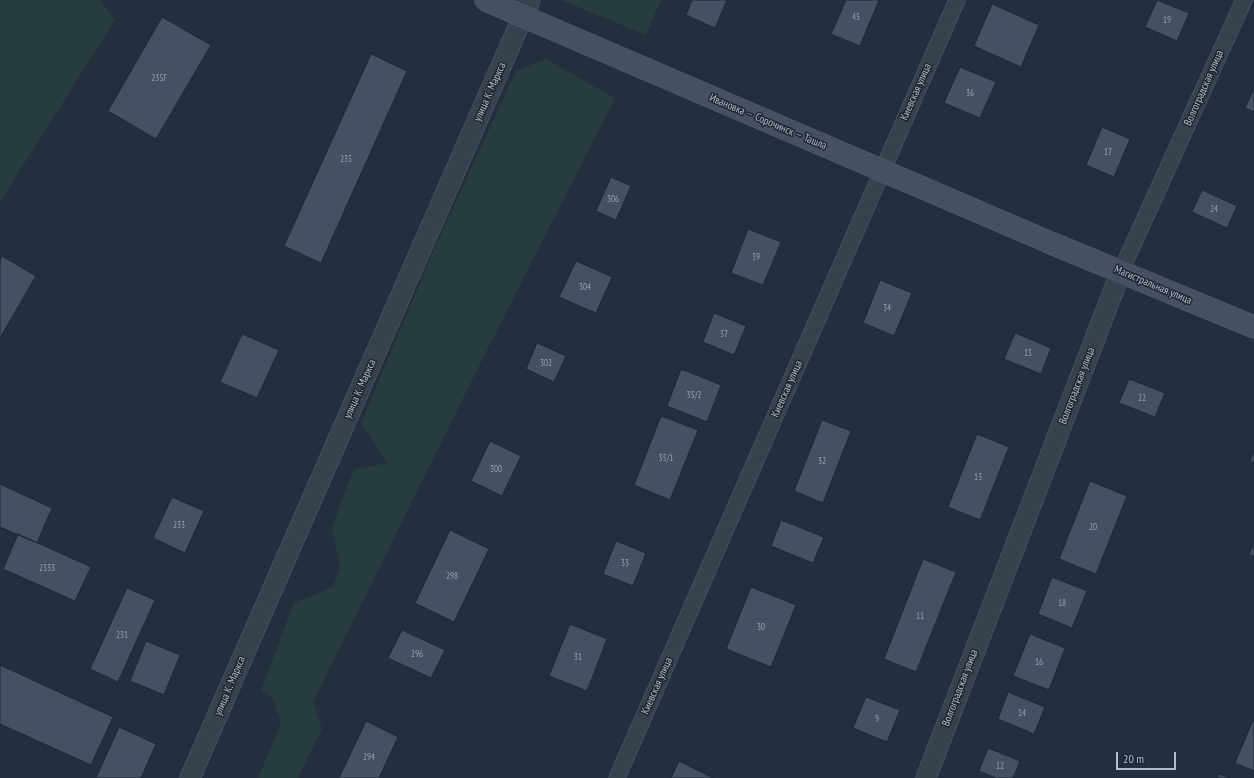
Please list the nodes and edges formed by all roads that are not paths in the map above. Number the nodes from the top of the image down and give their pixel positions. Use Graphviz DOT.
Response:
graph roads {
  1 [pos="485,0"];
  2 [pos="530,0"];
  3 [pos="957,0"];
  4 [pos="1244,0"];
  5 [pos="1051,243"];
  6 [pos="1121,271"];
  7 [pos="1254,327"];
  8 [pos="190,778"];
  9 [pos="617,778"];
  10 [pos="926,778"];
  1 -- 5 [label="main road, Ивановка — Сорочинск — Ташла, bridge"];
  2 -- 8 [label="street, улица К. Маркса"];
  3 -- 9 [label="street, Киевская улица"];
  4 -- 6 [label="street, Волгоградская улица"];
  5 -- 6 [label="main road, Магистральная улица"];
  6 -- 7 [label="main road, Магистральная улица"];
  6 -- 10 [label="street, Волгоградская улица"];
}
